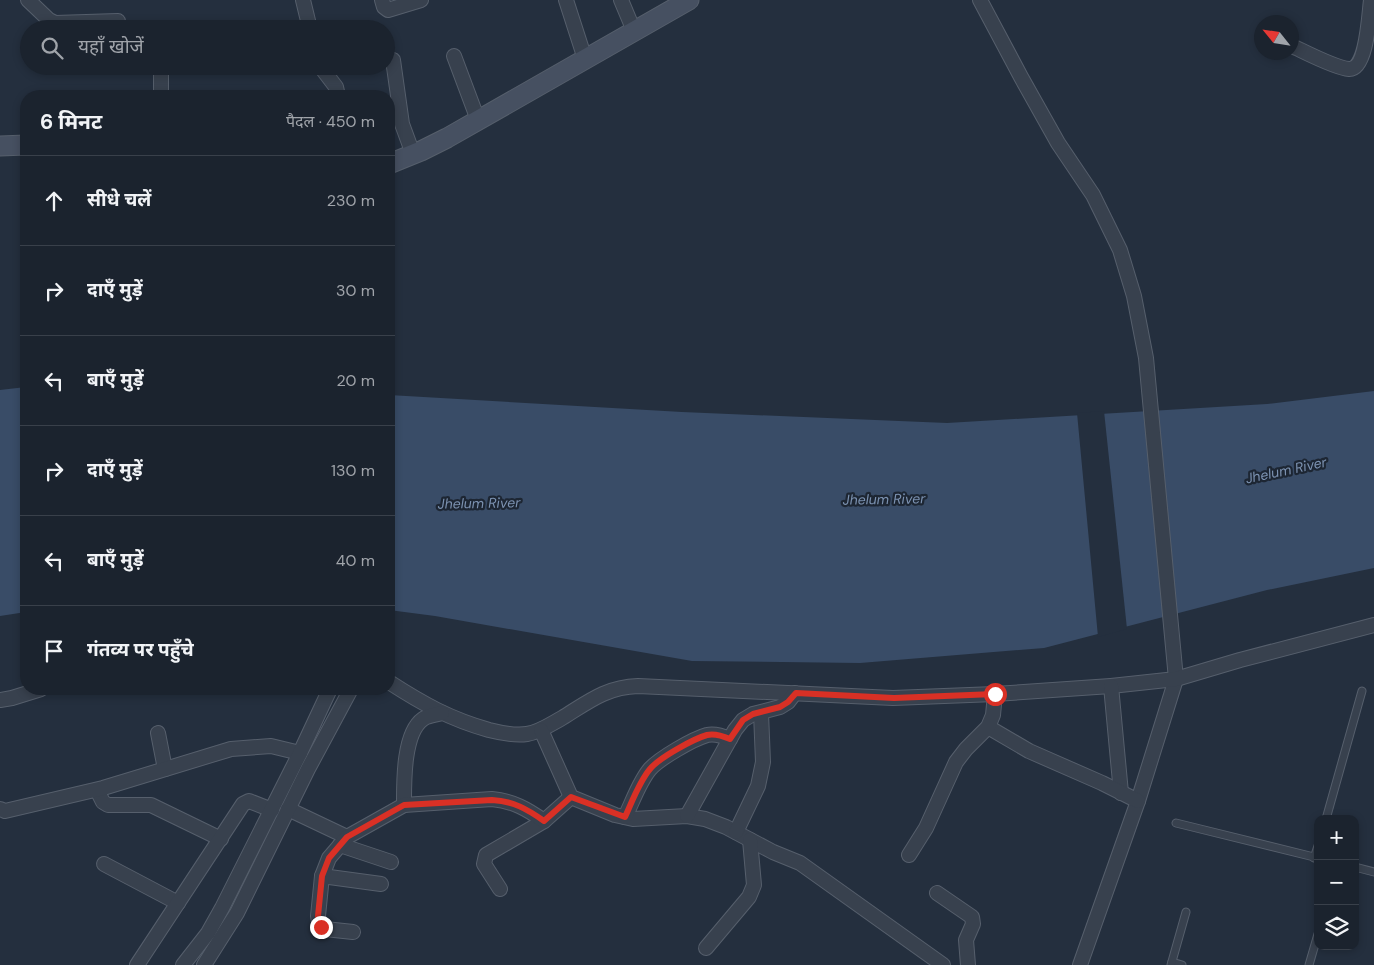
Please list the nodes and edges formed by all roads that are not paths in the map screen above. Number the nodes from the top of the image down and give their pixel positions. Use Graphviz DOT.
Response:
graph roads {
  1 [pos="28,0"];
  2 [pos="303,0"];
  3 [pos="382,0"];
  4 [pos="421,0"];
  5 [pos="566,0"];
  6 [pos="621,0"];
  7 [pos="689,0"];
  8 [pos="980,0"];
  9 [pos="1371,0"];
  10 [pos="49,20"];
  11 [pos="308,20"];
  12 [pos="634,31"];
  13 [pos="1299,49"];
  14 [pos="454,56"];
  15 [pos="585,60"];
  16 [pos="395,74"];
  17 [pos="161,75"];
  18 [pos="327,75"];
  19 [pos="161,90"];
  20 [pos="337,90"];
  21 [pos="478,120"];
  22 [pos="20,145"];
  23 [pos="0,146"];
  24 [pos="414,154"];
  25 [pos="395,162"];
  26 [pos="1374,625"];
  27 [pos="1176,679"];
  28 [pos="395,686"];
  29 [pos="1110,686"];
  30 [pos="1362,691"];
  31 [pos="796,693"];
  32 [pos="995,694"];
  33 [pos="22,695"];
  34 [pos="327,695"];
  35 [pos="348,695"];
  36 [pos="0,700"];
  37 [pos="761,712"];
  38 [pos="442,713"];
  39 [pos="988,727"];
  40 [pos="541,730"];
  41 [pos="158,733"];
  42 [pos="730,739"];
  43 [pos="300,753"];
  44 [pos="165,770"];
  45 [pos="96,790"];
  46 [pos="1122,793"];
  47 [pos="571,797"];
  48 [pos="1138,801"];
  49 [pos="404,805"];
  50 [pos="0,809"];
  51 [pos="288,809"];
  52 [pos="272,810"];
  53 [pos="1327,815"];
  54 [pos="687,816"];
  55 [pos="625,817"];
  56 [pos="544,821"];
  57 [pos="1176,823"];
  58 [pos="736,832"];
  59 [pos="221,839"];
  60 [pos="750,840"];
  61 [pos="343,841"];
  62 [pos="909,854"];
  63 [pos="1314,858"];
  64 [pos="391,862"];
  65 [pos="104,864"];
  66 [pos="1359,868"];
  67 [pos="1374,872"];
  68 [pos="322,876"];
  69 [pos="243,882"];
  70 [pos="381,884"];
  71 [pos="500,888"];
  72 [pos="937,893"];
  73 [pos="178,903"];
  74 [pos="1186,912"];
  75 [pos="352,932"];
  76 [pos="706,948"];
  77 [pos="1314,948"];
  78 [pos="203,954"];
  79 [pos="1172,964"];
  80 [pos="137,965"];
  81 [pos="183,965"];
  82 [pos="943,965"];
  83 [pos="968,965"];
  84 [pos="1080,965"];
  85 [pos="1182,965"];
  86 [pos="1309,965"];
  1 -- 10 [label="street"];
  2 -- 11 [label="street"];
  3 -- 4 [label="street"];
  5 -- 15 [label="street"];
  6 -- 12 [label="street"];
  7 -- 12 [label="street"];
  8 -- 27 [label="street"];
  9 -- 13 [label="street"];
  12 -- 15 [label="street"];
  14 -- 21 [label="street"];
  15 -- 21 [label="street"];
  16 -- 24 [label="street"];
  17 -- 19 [label="street"];
  18 -- 20 [label="street"];
  21 -- 24 [label="street"];
  22 -- 23 [label="street"];
  24 -- 25 [label="street"];
  26 -- 27 [label="street"];
  27 -- 29 [label="street"];
  27 -- 48 [label="street"];
  28 -- 38 [label="street"];
  29 -- 32 [label="street"];
  29 -- 46 [label="street"];
  30 -- 53 [label="lane"];
  31 -- 32 [label="street"];
  31 -- 37 [label="street"];
  31 -- 40 [label="street"];
  32 -- 39 [label="street"];
  33 -- 36 [label="street"];
  34 -- 43 [label="street"];
  35 -- 51 [label="street"];
  37 -- 42 [label="street"];
  37 -- 58 [label="street"];
  38 -- 40 [label="street"];
  38 -- 49 [label="street"];
  39 -- 46 [label="street"];
  39 -- 62 [label="street"];
  40 -- 47 [label="street"];
  41 -- 44 [label="street"];
  42 -- 54 [label="street"];
  42 -- 55 [label="street"];
  43 -- 44 [label="street"];
  43 -- 52 [label="street"];
  44 -- 45 [label="street"];
  45 -- 50 [label="street"];
  45 -- 59 [label="street"];
  46 -- 48 [label="street"];
  47 -- 55 [label="street"];
  47 -- 56 [label="street"];
  48 -- 84 [label="street"];
  49 -- 56 [label="street"];
  49 -- 61 [label="street"];
  51 -- 61 [label="street"];
  51 -- 69 [label="street"];
  52 -- 59 [label="street"];
  52 -- 69 [label="street"];
  54 -- 55 [label="street"];
  54 -- 58 [label="street"];
  56 -- 71 [label="street"];
  57 -- 63 [label="lane"];
  58 -- 60 [label="street"];
  59 -- 73 [label="street"];
  60 -- 76 [label="street"];
  60 -- 82 [label="street"];
  61 -- 64 [label="street"];
  61 -- 68 [label="street"];
  65 -- 73 [label="street"];
  66 -- 67 [label="lane"];
  68 -- 70 [label="street"];
  68 -- 75 [label="street"];
  69 -- 78 [label="street"];
  72 -- 83 [label="street"];
  73 -- 80 [label="street"];
  74 -- 79 [label="lane"];
  77 -- 86 [label="lane"];
  78 -- 81 [label="street"];
  79 -- 85 [label="lane"];
}
